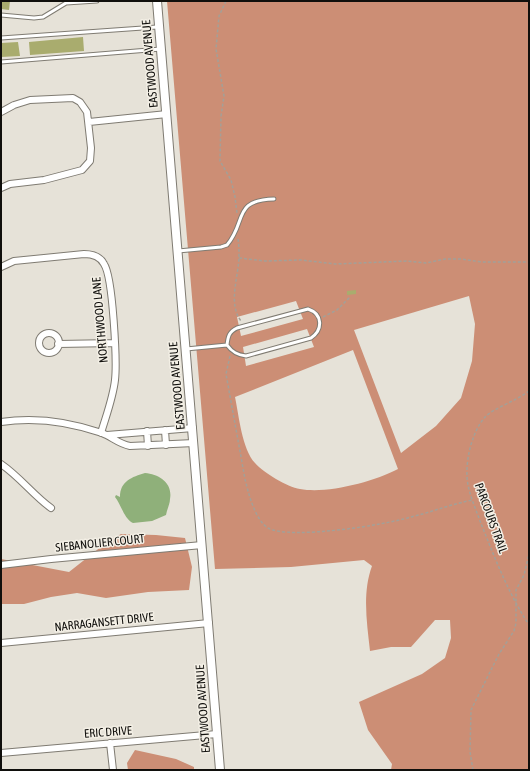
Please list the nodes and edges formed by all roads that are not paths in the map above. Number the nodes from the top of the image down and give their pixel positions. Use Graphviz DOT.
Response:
graph roads {
  1 [pos="97,1"];
  2 [pos="157,1"];
  3 [pos="1,15"];
  4 [pos="159,26"];
  5 [pos="1,38"];
  6 [pos="161,49"];
  7 [pos="1,62"];
  8 [pos="1,112"];
  9 [pos="167,114"];
  10 [pos="89,122"];
  11 [pos="1,188"];
  12 [pos="274,199"];
  13 [pos="178,251"];
  14 [pos="1,267"];
  15 [pos="115,343"];
  16 [pos="58,344"];
  17 [pos="226,345"];
  18 [pos="186,349"];
  19 [pos="1,422"];
  20 [pos="193,428"];
  21 [pos="165,430"];
  22 [pos="147,432"];
  23 [pos="104,434"];
  24 [pos="194,443"];
  25 [pos="166,445"];
  26 [pos="148,446"];
  27 [pos="1,464"];
  28 [pos="51,508"];
  29 [pos="202,545"];
  30 [pos="1,565"];
  31 [pos="209,623"];
  32 [pos="1,643"];
  33 [pos="217,734"];
  34 [pos="110,743"];
  35 [pos="1,753"];
  36 [pos="113,770"];
  37 [pos="220,770"];
  1 -- 3 [label="lane"];
  2 -- 4 [label="street, EASTWOOD AVENUE"];
  4 -- 5 [label="lane"];
  4 -- 6 [label="street, EASTWOOD AVENUE"];
  6 -- 7 [label="lane"];
  6 -- 9 [label="street, EASTWOOD AVENUE"];
  8 -- 10 [label="street"];
  9 -- 10 [label="street"];
  9 -- 13 [label="street, EASTWOOD AVENUE"];
  10 -- 11 [label="street"];
  12 -- 13 [label="lane"];
  13 -- 18 [label="street, EASTWOOD AVENUE"];
  14 -- 15 [label="street, NORTHWOOD LANE"];
  15 -- 16 [label="street"];
  15 -- 23 [label="street, NORTHWOOD LANE"];
  17 -- 17 [label="lane"];
  17 -- 18 [label="lane"];
  18 -- 20 [label="street, EASTWOOD AVENUE"];
  19 -- 23 [label="street"];
  20 -- 21 [label="street"];
  20 -- 24 [label="street, EASTWOOD AVENUE"];
  21 -- 22 [label="street"];
  21 -- 25 [label="street"];
  22 -- 23 [label="street"];
  22 -- 26 [label="street"];
  23 -- 26 [label="street"];
  24 -- 25 [label="street"];
  24 -- 29 [label="street, EASTWOOD AVENUE"];
  25 -- 26 [label="street"];
  27 -- 28 [label="street"];
  29 -- 30 [label="street, SIEBANOLIER COURT"];
  29 -- 31 [label="street, EASTWOOD AVENUE"];
  31 -- 32 [label="street, NARRAGANSETT DRIVE"];
  31 -- 33 [label="street, EASTWOOD AVENUE"];
  33 -- 34 [label="street, ERIC DRIVE"];
  33 -- 37 [label="street, EASTWOOD AVENUE"];
  34 -- 35 [label="street, ERIC DRIVE"];
  34 -- 36 [label="street"];
}
